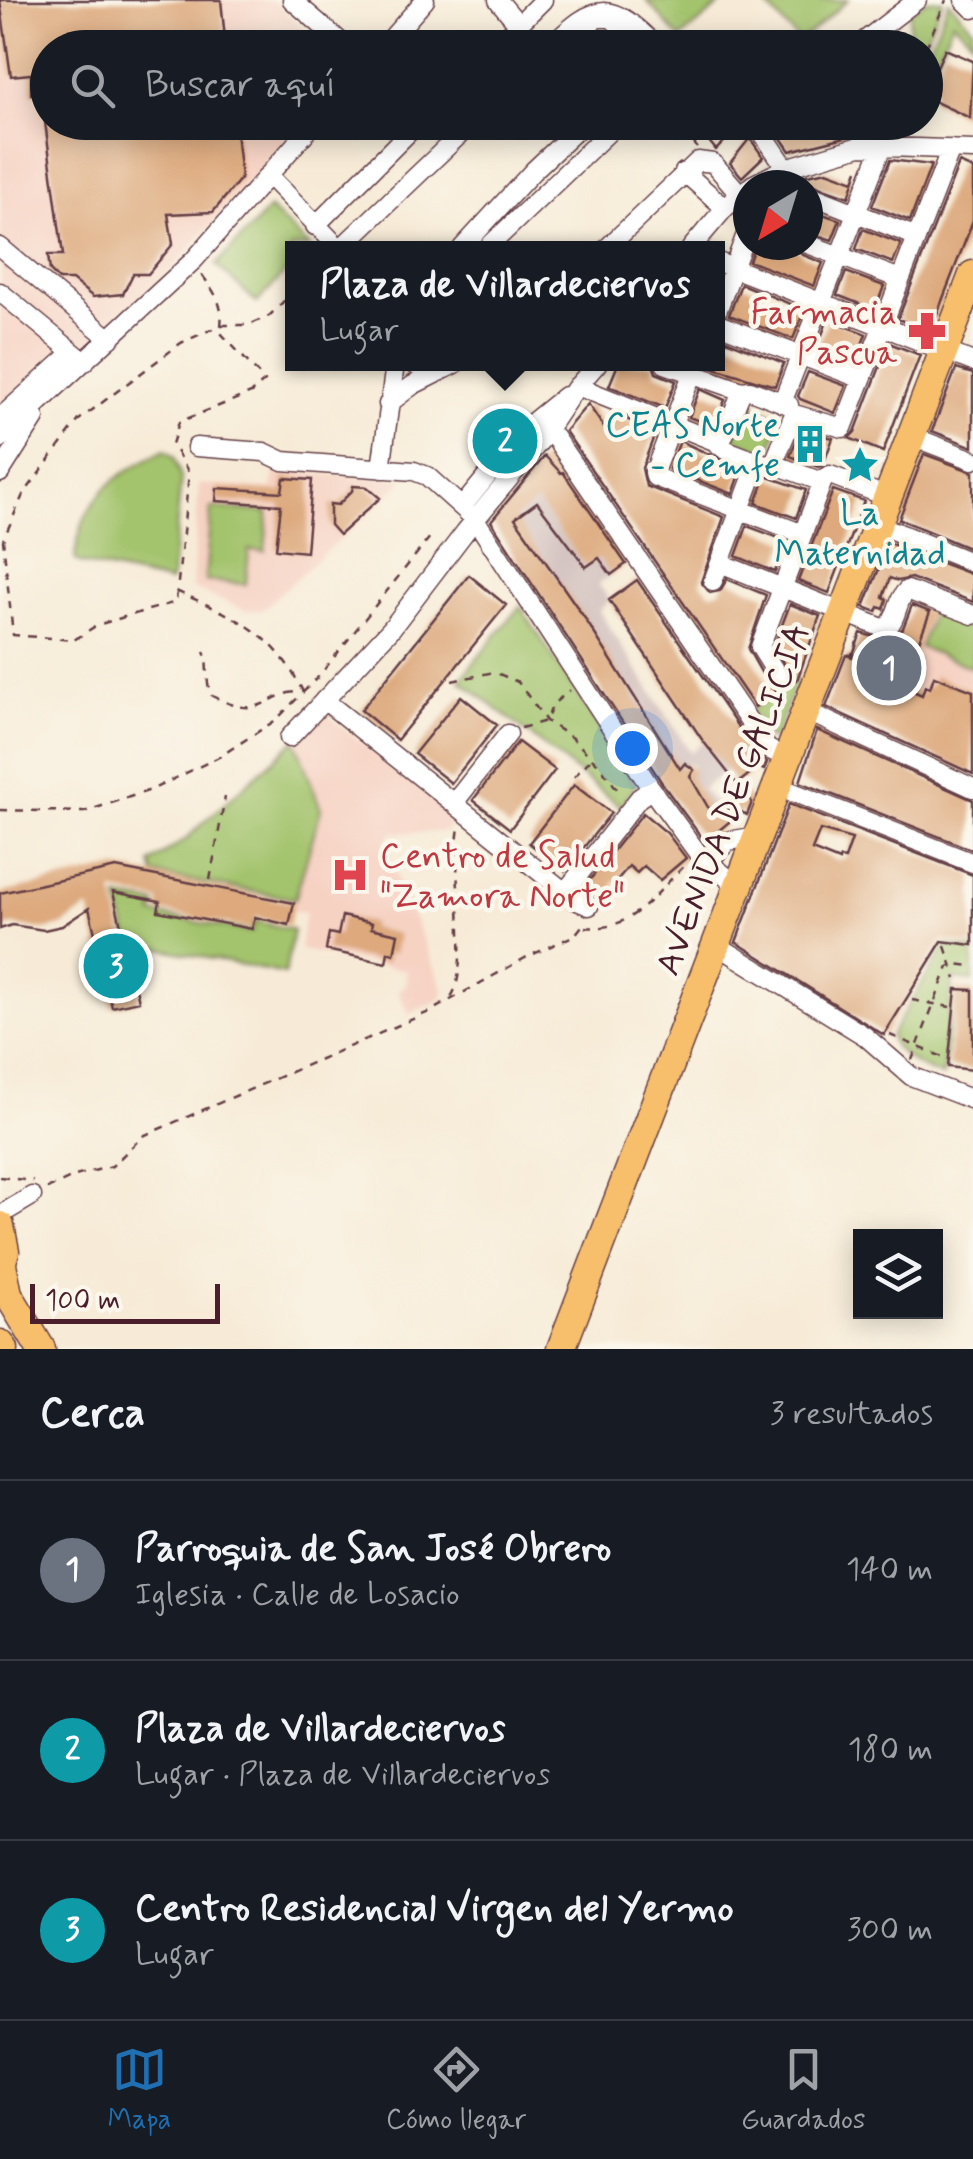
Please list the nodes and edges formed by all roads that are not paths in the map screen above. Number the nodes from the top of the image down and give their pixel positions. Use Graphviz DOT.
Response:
graph roads {
  1 [pos="292,0"];
  2 [pos="425,0"];
  3 [pos="498,0"];
  4 [pos="543,0"];
  5 [pos="917,0"];
  6 [pos="964,0"];
  7 [pos="973,10"];
  8 [pos="518,24"];
  9 [pos="327,30"];
  10 [pos="399,30"];
  11 [pos="512,30"];
  12 [pos="519,30"];
  13 [pos="580,30"];
  14 [pos="629,30"];
  15 [pos="878,30"];
  16 [pos="299,140"];
  17 [pos="402,140"];
  18 [pos="435,140"];
  19 [pos="455,140"];
  20 [pos="566,140"];
  21 [pos="600,140"];
  22 [pos="766,140"];
  23 [pos="883,144"];
  24 [pos="951,149"];
  25 [pos="973,150"];
  26 [pos="444,151"];
  27 [pos="540,164"];
  28 [pos="782,170"];
  29 [pos="799,170"];
  30 [pos="268,175"];
  31 [pos="733,180"];
  32 [pos="556,182"];
  33 [pos="823,200"];
  34 [pos="733,206"];
  35 [pos="856,213"];
  36 [pos="315,226"];
  37 [pos="917,237"];
  38 [pos="332,241"];
  39 [pos="348,241"];
  40 [pos="468,241"];
  41 [pos="494,241"];
  42 [pos="613,241"];
  43 [pos="698,241"];
  44 [pos="0,246"];
  45 [pos="823,250"];
  46 [pos="839,256"];
  47 [pos="725,265"];
  48 [pos="973,276"];
  49 [pos="900,280"];
  50 [pos="3,300"];
  51 [pos="821,302"];
  52 [pos="882,326"];
  53 [pos="725,327"];
  54 [pos="110,340"];
  55 [pos="944,350"];
  56 [pos="800,356"];
  57 [pos="79,357"];
  58 [pos="973,362"];
  59 [pos="394,371"];
  60 [pos="441,371"];
  61 [pos="591,371"];
  62 [pos="693,371"];
  63 [pos="700,371"];
  64 [pos="862,379"];
  65 [pos="65,381"];
  66 [pos="577,386"];
  67 [pos="742,391"];
  68 [pos="388,404"];
  69 [pos="788,408"];
  70 [pos="0,418"];
  71 [pos="672,425"];
  72 [pos="528,426"];
  73 [pos="547,432"];
  74 [pos="912,436"];
  75 [pos="0,438"];
  76 [pos="720,445"];
  77 [pos="196,447"];
  78 [pos="973,460"];
  79 [pos="765,464"];
  80 [pos="382,469"];
  81 [pos="0,473"];
  82 [pos="823,480"];
  83 [pos="740,510"];
  84 [pos="883,511"];
  85 [pos="468,513"];
  86 [pos="803,534"];
  87 [pos="973,562"];
  88 [pos="782,587"];
  89 [pos="844,612"];
  90 [pos="973,615"];
  91 [pos="780,678"];
  92 [pos="324,700"];
  93 [pos="806,711"];
  94 [pos="512,733"];
  95 [pos="289,738"];
  96 [pos="788,758"];
  97 [pos="777,786"];
  98 [pos="973,788"];
  99 [pos="652,789"];
  100 [pos="454,803"];
  101 [pos="752,849"];
  102 [pos="973,863"];
  103 [pos="711,866"];
  104 [pos="737,890"];
  105 [pos="717,944"];
  106 [pos="973,1100"];
  107 [pos="40,1192"];
  108 [pos="0,1215"];
  109 [pos="0,1226"];
  110 [pos="1,1266"];
  111 [pos="42,1349"];
  112 [pos="561,1349"];
  1 -- 9 [label="street"];
  2 -- 10 [label="street"];
  3 -- 8 [label="street"];
  4 -- 8 [label="street"];
  5 -- 15 [label="street"];
  6 -- 7 [label="street"];
  8 -- 11 [label="street"];
  8 -- 12 [label="street"];
  13 -- 14 [label="street"];
  16 -- 30 [label="street"];
  17 -- 36 [label="street"];
  18 -- 26 [label="street"];
  19 -- 26 [label="street"];
  20 -- 27 [label="street"];
  21 -- 32 [label="street"];
  22 -- 28 [label="street"];
  23 -- 24 [label="street"];
  23 -- 29 [label="street"];
  23 -- 35 [label="street"];
  24 -- 25 [label="street"];
  24 -- 37 [label="street"];
  26 -- 39 [label="street"];
  27 -- 32 [label="street"];
  27 -- 40 [label="street"];
  30 -- 36 [label="street"];
  30 -- 54 [label="street"];
  31 -- 42 [label="street"];
  32 -- 41 [label="street"];
  33 -- 35 [label="street"];
  34 -- 43 [label="street"];
  35 -- 37 [label="street"];
  35 -- 46 [label="street"];
  36 -- 38 [label="street"];
  37 -- 49 [label="street"];
  44 -- 54 [label="street"];
  45 -- 46 [label="street"];
  46 -- 49 [label="street"];
  46 -- 51 [label="street"];
  47 -- 51 [label="street"];
  48 -- 55 [label="highway, AVENIDA DE GALICIA"];
  49 -- 52 [label="street"];
  50 -- 57 [label="street"];
  51 -- 52 [label="street"];
  51 -- 56 [label="street"];
  52 -- 55 [label="street"];
  52 -- 64 [label="street"];
  53 -- 56 [label="street"];
  54 -- 57 [label="street"];
  55 -- 58 [label="street"];
  55 -- 74 [label="highway, AVENIDA DE GALICIA"];
  56 -- 64 [label="street"];
  56 -- 69 [label="street"];
  57 -- 65 [label="street"];
  57 -- 70 [label="street"];
  59 -- 68 [label="street"];
  60 -- 68 [label="street"];
  61 -- 66 [label="street"];
  62 -- 71 [label="street"];
  63 -- 67 [label="street"];
  64 -- 69 [label="street"];
  65 -- 75 [label="street"];
  65 -- 81 [label="street"];
  66 -- 71 [label="street"];
  66 -- 72 [label="street"];
  66 -- 73 [label="street"];
  67 -- 69 [label="street"];
  67 -- 76 [label="street"];
  68 -- 80 [label="street"];
  69 -- 79 [label="street"];
  71 -- 76 [label="street"];
  71 -- 83 [label="street"];
  72 -- 73 [label="street"];
  72 -- 85 [label="street"];
  73 -- 85 [label="street"];
  73 -- 96 [label="street"];
  74 -- 78 [label="street"];
  74 -- 84 [label="highway, AVENIDA DE GALICIA"];
  76 -- 79 [label="street"];
  77 -- 80 [label="street"];
  79 -- 82 [label="street"];
  79 -- 83 [label="street"];
  80 -- 85 [label="street"];
  82 -- 84 [label="street"];
  82 -- 86 [label="street"];
  83 -- 86 [label="street"];
  83 -- 88 [label="street"];
  84 -- 87 [label="street"];
  84 -- 89 [label="highway, AVENIDA DE GALICIA"];
  85 -- 92 [label="street"];
  85 -- 99 [label="street"];
  86 -- 88 [label="street"];
  88 -- 89 [label="street"];
  88 -- 91 [label="street"];
  89 -- 90 [label="street"];
  89 -- 93 [label="highway, AVENIDA DE GALICIA"];
  92 -- 95 [label="street"];
  92 -- 100 [label="street"];
  93 -- 96 [label="highway, AVENIDA DE GALICIA"];
  93 -- 98 [label="street"];
  94 -- 100 [label="street"];
  96 -- 97 [label="highway, AVENIDA DE GALICIA"];
  97 -- 101 [label="highway, AVENIDA DE GALICIA"];
  97 -- 102 [label="street"];
  99 -- 100 [label="street"];
  99 -- 103 [label="street"];
  101 -- 103 [label="street"];
  101 -- 103 [label="street"];
  101 -- 104 [label="highway, AVENIDA DE GALICIA"];
  103 -- 104 [label="street"];
  104 -- 105 [label="highway, AVENIDA DE GALICIA"];
  105 -- 106 [label="street"];
  105 -- 112 [label="highway, AVENIDA DE GALICIA"];
  107 -- 108 [label="street"];
  109 -- 110 [label="highway"];
  110 -- 111 [label="highway"];
}
